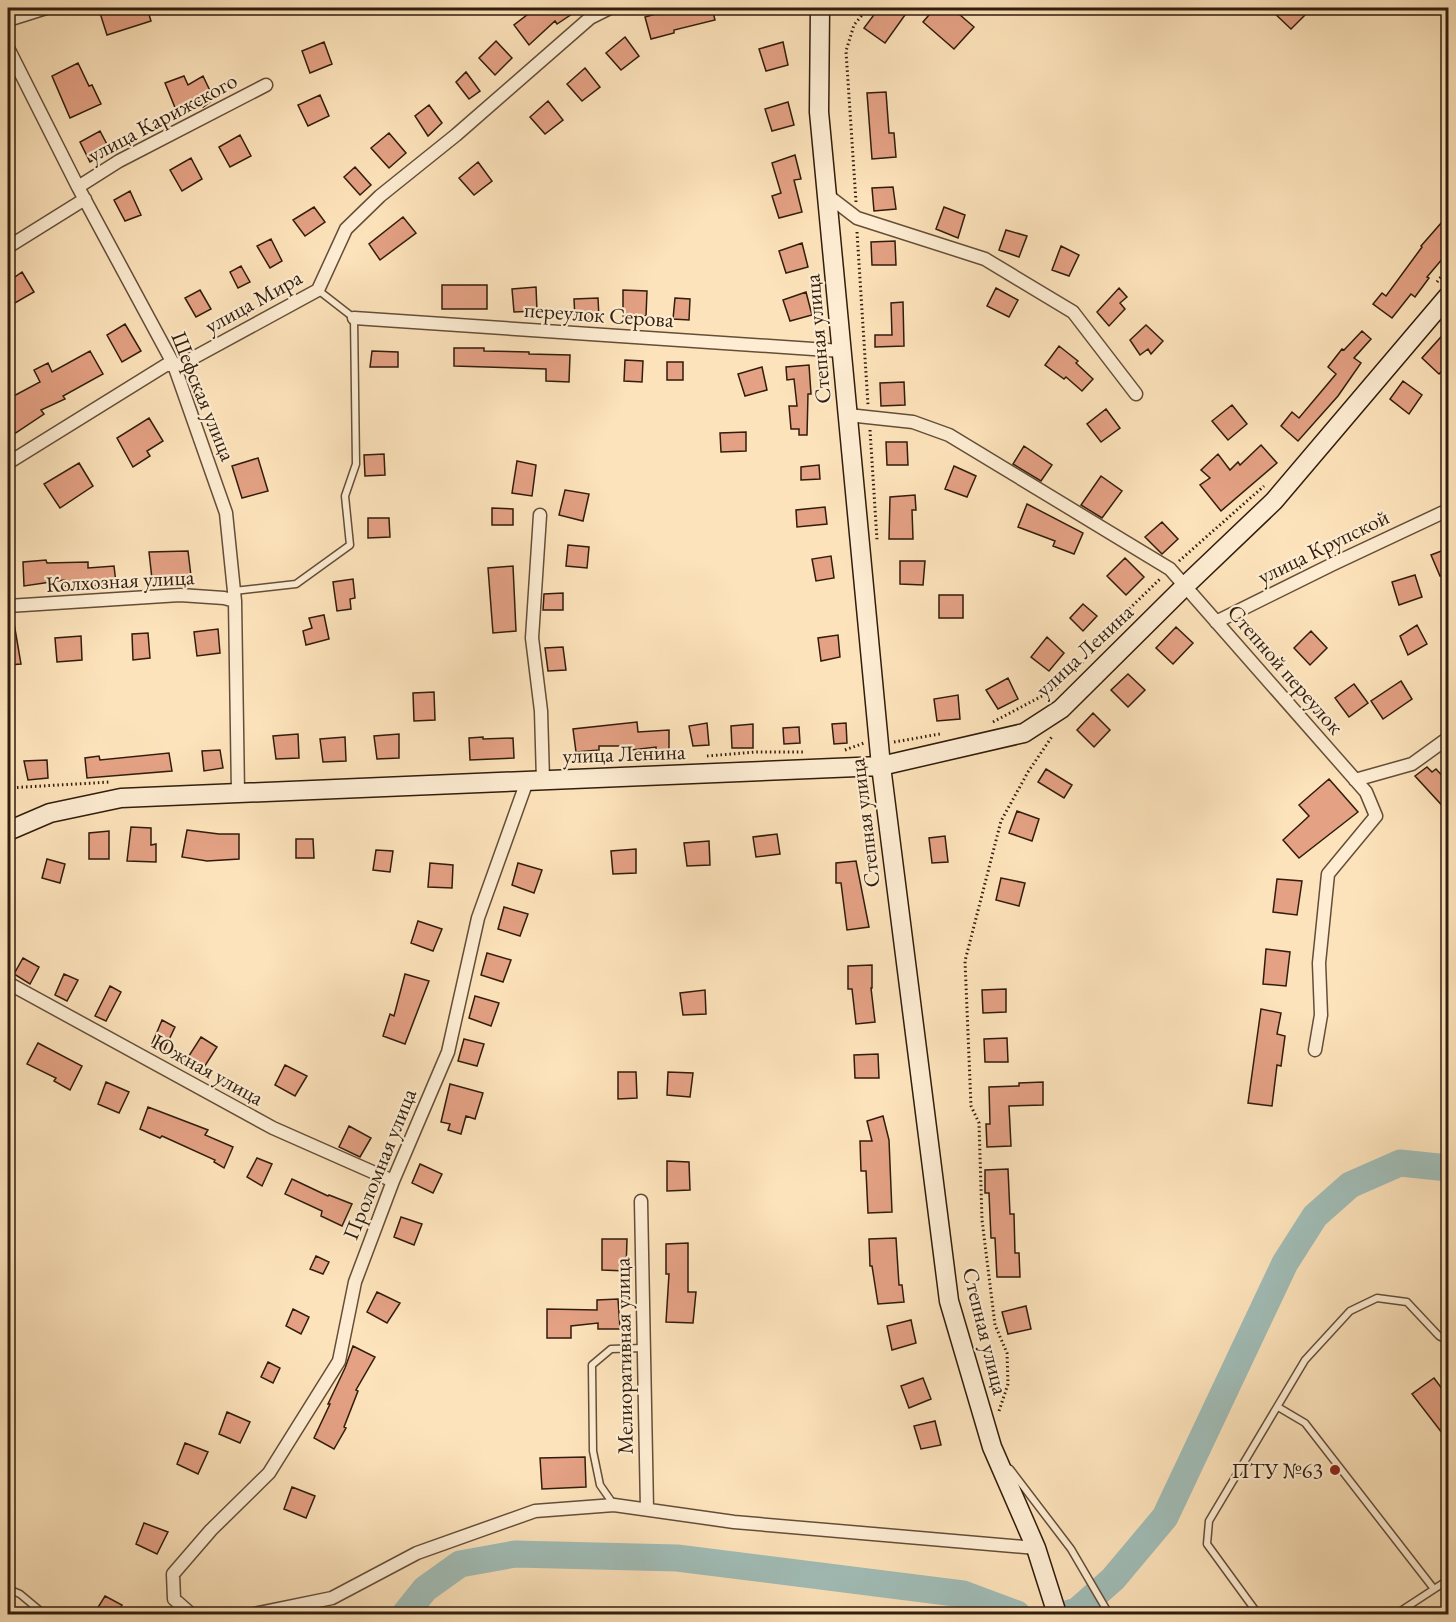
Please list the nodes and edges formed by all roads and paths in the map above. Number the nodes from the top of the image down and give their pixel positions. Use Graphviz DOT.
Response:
graph roads {
  1 [pos="46,8"];
  2 [pos="610,8"];
  3 [pos="820,8"];
  4 [pos="868,8"];
  5 [pos="8,20"];
  6 [pos="8,48"];
  7 [pos="266,85"];
  8 [pos="78,188"];
  9 [pos="827,195"];
  10 [pos="85,199"];
  11 [pos="857,219"];
  12 [pos="8,247"];
  13 [pos="1449,268"];
  14 [pos="318,290"];
  15 [pos="1441,291"];
  16 [pos="354,318"];
  17 [pos="842,351"];
  18 [pos="174,365"];
  19 [pos="1136,394"];
  20 [pos="848,415"];
  21 [pos="869,417"];
  22 [pos="8,462"];
  23 [pos="1266,484"];
  24 [pos="1449,510"];
  25 [pos="540,515"];
  26 [pos="878,546"];
  27 [pos="1170,569"];
  28 [pos="1186,585"];
  29 [pos="234,596"];
  30 [pos="8,606"];
  31 [pos="1216,622"];
  32 [pos="1080,666"];
  33 [pos="1065,684"];
  34 [pos="988,723"];
  35 [pos="949,733"];
  36 [pos="1053,734"];
  37 [pos="878,738"];
  38 [pos="1449,738"];
  39 [pos="843,751"];
  40 [pos="810,752"];
  41 [pos="699,756"];
  42 [pos="881,766"];
  43 [pos="1354,780"];
  44 [pos="535,781"];
  45 [pos="118,782"];
  46 [pos="8,788"];
  47 [pos="238,794"];
  48 [pos="8,831"];
  49 [pos="8,983"];
  50 [pos="1315,1050"];
  51 [pos="393,1181"];
  52 [pos="641,1201"];
  53 [pos="1449,1341"];
  54 [pos="644,1348"];
  55 [pos="1278,1407"];
  56 [pos="998,1414"];
  57 [pos="992,1447"];
  58 [pos="614,1504"];
  59 [pos="647,1509"];
  60 [pos="1038,1556"];
  61 [pos="1449,1580"];
  62 [pos="8,1589"];
  63 [pos="1434,1589"];
  64 [pos="44,1614"];
  65 [pos="191,1614"];
  66 [pos="254,1614"];
  67 [pos="1057,1614"];
  68 [pos="1109,1614"];
  69 [pos="1258,1614"];
  70 [pos="1396,1614"];
  1 -- 5 [label="street"];
  2 -- 14 [label="street, улица Мира"];
  3 -- 9 [label="street, Степная улица"];
  4 -- 11 [label="path"];
  6 -- 8 [label="street, Шефская улица"];
  7 -- 8 [label="street, улица Карижского"];
  8 -- 10 [label="street, Шефская улица"];
  9 -- 11 [label="street"];
  9 -- 17 [label="street, Степная улица"];
  10 -- 12 [label="street, улица Карижского"];
  10 -- 18 [label="street, Шефская улица"];
  11 -- 19 [label="street"];
  11 -- 21 [label="path"];
  13 -- 15 [label="path"];
  14 -- 16 [label="lane"];
  14 -- 18 [label="street, улица Мира"];
  15 -- 28 [label="street, улица Ленина"];
  16 -- 17 [label="street, переулок Серова"];
  16 -- 29 [label="lane"];
  17 -- 20 [label="street, Степная улица"];
  18 -- 22 [label="street, улица Мира"];
  18 -- 29 [label="street, Шефская улица"];
  20 -- 21 [label="street"];
  20 -- 37 [label="street, Степная улица"];
  21 -- 26 [label="path"];
  21 -- 27 [label="street"];
  23 -- 27 [label="path"];
  24 -- 31 [label="street, улица Крупской"];
  25 -- 44 [label="street, Проломная улица"];
  27 -- 28 [label="street"];
  27 -- 32 [label="path"];
  28 -- 31 [label="street, Степной переулок"];
  28 -- 42 [label="street, улица Ленина"];
  29 -- 30 [label="street, Колхозная улица"];
  29 -- 47 [label="street, Шефская улица"];
  31 -- 43 [label="street, Степной переулок"];
  33 -- 34 [label="path"];
  35 -- 37 [label="path"];
  36 -- 56 [label="path"];
  37 -- 39 [label="path"];
  37 -- 42 [label="street, Степная улица"];
  38 -- 43 [label="street"];
  40 -- 41 [label="path"];
  42 -- 44 [label="street, улица Ленина"];
  42 -- 57 [label="street, Степная улица"];
  43 -- 50 [label="street, Степной переулок"];
  44 -- 47 [label="street, улица Ленина"];
  44 -- 51 [label="street, Проломная улица"];
  45 -- 46 [label="path"];
  47 -- 48 [label="street, улица Ленина"];
  49 -- 51 [label="street, Южная улица"];
  51 -- 65 [label="street, Проломная улица"];
  52 -- 54 [label="street, Мелиоративная улица"];
  53 -- 55 [label="lane"];
  54 -- 58 [label="lane"];
  54 -- 59 [label="street, Мелиоративная улица"];
  55 -- 63 [label="lane"];
  55 -- 69 [label="lane"];
  57 -- 60 [label="street, Степная улица"];
  57 -- 68 [label="lane"];
  58 -- 59 [label="street"];
  58 -- 66 [label="street"];
  59 -- 60 [label="street"];
  60 -- 67 [label="street, Степная улица"];
  61 -- 63 [label="lane"];
  62 -- 64 [label="lane"];
  63 -- 70 [label="lane"];
}
